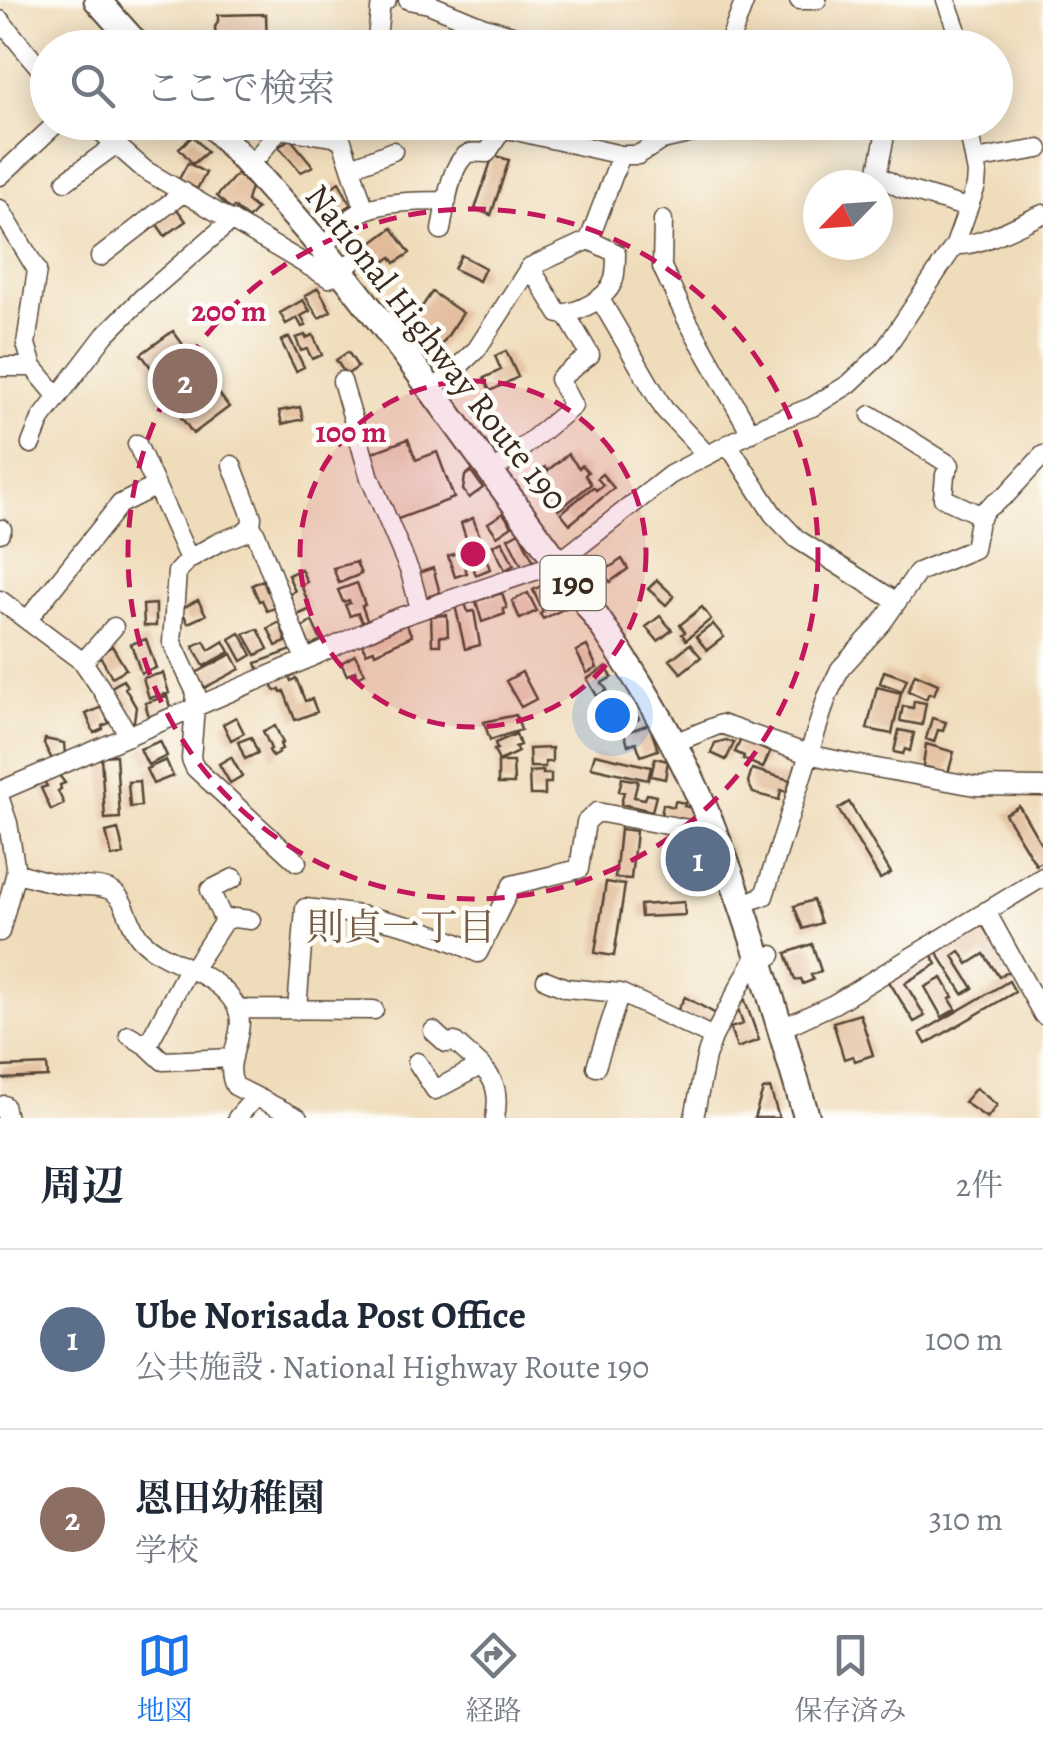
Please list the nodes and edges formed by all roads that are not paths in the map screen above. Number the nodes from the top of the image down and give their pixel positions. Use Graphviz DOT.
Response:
graph roads {
  1 [pos="97,0"];
  2 [pos="118,0"];
  3 [pos="387,0"];
  4 [pos="408,0"];
  5 [pos="745,0"];
  6 [pos="799,0"];
  7 [pos="818,0"];
  8 [pos="946,0"];
  9 [pos="0,20"];
  10 [pos="478,24"];
  11 [pos="124,30"];
  12 [pos="145,30"];
  13 [pos="378,30"];
  14 [pos="478,30"];
  15 [pos="497,30"];
  16 [pos="734,30"];
  17 [pos="957,30"];
  18 [pos="30,56"];
  19 [pos="39,140"];
  20 [pos="110,140"];
  21 [pos="225,140"];
  22 [pos="247,140"];
  23 [pos="271,140"];
  24 [pos="342,140"];
  25 [pos="494,140"];
  26 [pos="560,140"];
  27 [pos="662,140"];
  28 [pos="970,140"];
  29 [pos="884,142"];
  30 [pos="115,145"];
  31 [pos="1039,149"];
  32 [pos="394,151"];
  33 [pos="260,154"];
  34 [pos="621,156"];
  35 [pos="974,160"];
  36 [pos="352,167"];
  37 [pos="0,176"];
  38 [pos="66,181"];
  39 [pos="184,192"];
  40 [pos="447,201"];
  41 [pos="968,208"];
  42 [pos="0,209"];
  43 [pos="365,210"];
  44 [pos="1043,214"];
  45 [pos="232,220"];
  46 [pos="663,220"];
  47 [pos="441,230"];
  48 [pos="333,237"];
  49 [pos="589,240"];
  50 [pos="955,244"];
  51 [pos="100,258"];
  52 [pos="346,266"];
  53 [pos="530,268"];
  54 [pos="600,299"];
  55 [pos="566,314"];
  56 [pos="0,366"];
  57 [pos="33,367"];
  58 [pos="444,380"];
  59 [pos="342,381"];
  60 [pos="58,397"];
  61 [pos="871,415"];
  62 [pos="750,433"];
  63 [pos="32,444"];
  64 [pos="137,444"];
  65 [pos="728,444"];
  66 [pos="706,454"];
  67 [pos="1043,455"];
  68 [pos="504,463"];
  69 [pos="232,466"];
  70 [pos="156,486"];
  71 [pos="982,516"];
  72 [pos="251,526"];
  73 [pos="564,558"];
  74 [pos="189,559"];
  75 [pos="0,600"];
  76 [pos="897,602"];
  77 [pos="420,609"];
  78 [pos="28,619"];
  79 [pos="114,627"];
  80 [pos="305,660"];
  81 [pos="82,662"];
  82 [pos="193,708"];
  83 [pos="129,736"];
  84 [pos="680,740"];
  85 [pos="808,754"];
  86 [pos="1043,786"];
  87 [pos="0,792"];
  88 [pos="0,799"];
  89 [pos="715,834"];
  90 [pos="297,862"];
  91 [pos="16,872"];
  92 [pos="1043,877"];
  93 [pos="234,878"];
  94 [pos="755,899"];
  95 [pos="986,911"];
  96 [pos="251,920"];
  97 [pos="224,921"];
  98 [pos="0,932"];
  99 [pos="765,958"];
  100 [pos="191,968"];
  101 [pos="546,980"];
  102 [pos="620,993"];
  103 [pos="238,1010"];
  104 [pos="298,1010"];
  105 [pos="374,1010"];
  106 [pos="1043,1015"];
  107 [pos="793,1023"];
  108 [pos="433,1031"];
  109 [pos="129,1036"];
  110 [pos="713,1038"];
  111 [pos="147,1046"];
  112 [pos="233,1058"];
  113 [pos="418,1062"];
  114 [pos="480,1066"];
  115 [pos="596,1067"];
  116 [pos="255,1097"];
  117 [pos="237,1118"];
  118 [pos="298,1118"];
  119 [pos="494,1118"];
  120 [pos="694,1118"];
  121 [pos="808,1118"];
  122 [pos="823,1118"];
  1 -- 11 [label="highway"];
  2 -- 12 [label="highway"];
  3 -- 13 [label="street"];
  4 -- 10 [label="street"];
  5 -- 16 [label="street"];
  6 -- 7 [label="street"];
  8 -- 17 [label="street"];
  9 -- 18 [label="street"];
  10 -- 14 [label="street"];
  10 -- 15 [label="street"];
  19 -- 37 [label="street"];
  20 -- 30 [label="street"];
  21 -- 52 [label="highway, National Highway Route 190 / 190"];
  22 -- 33 [label="highway, National Highway Route 190 / 190"];
  23 -- 33 [label="street"];
  24 -- 36 [label="street"];
  25 -- 40 [label="street"];
  26 -- 34 [label="street"];
  27 -- 34 [label="street"];
  28 -- 35 [label="street"];
  29 -- 41 [label="street"];
  30 -- 38 [label="street"];
  30 -- 39 [label="street"];
  31 -- 35 [label="street"];
  32 -- 36 [label="street"];
  33 -- 48 [label="highway, National Highway Route 190 / 190"];
  34 -- 49 [label="street"];
  35 -- 41 [label="street"];
  36 -- 43 [label="street"];
  39 -- 45 [label="street"];
  39 -- 51 [label="street"];
  40 -- 43 [label="street"];
  40 -- 47 [label="street"];
  41 -- 50 [label="street"];
  42 -- 57 [label="street"];
  43 -- 48 [label="street"];
  44 -- 50 [label="street"];
  45 -- 52 [label="street"];
  45 -- 60 [label="street"];
  46 -- 62 [label="street"];
  48 -- 52 [label="highway, National Highway Route 190 / 190"];
  49 -- 53 [label="street"];
  49 -- 54 [label="street"];
  50 -- 62 [label="street"];
  52 -- 58 [label="highway, National Highway Route 190 / 190"];
  52 -- 73 [label="highway, National Highway Route 190 / 190"];
  53 -- 55 [label="street"];
  53 -- 58 [label="street"];
  54 -- 55 [label="street"];
  54 -- 66 [label="street"];
  55 -- 68 [label="street"];
  56 -- 57 [label="street"];
  57 -- 60 [label="street"];
  58 -- 68 [label="highway, National Highway Route 190 / 190"];
  59 -- 77 [label="street"];
  60 -- 63 [label="street"];
  61 -- 71 [label="street"];
  62 -- 65 [label="street"];
  64 -- 70 [label="street"];
  65 -- 66 [label="street"];
  65 -- 76 [label="street"];
  66 -- 73 [label="street"];
  67 -- 71 [label="street"];
  68 -- 73 [label="highway, National Highway Route 190 / 190"];
  69 -- 72 [label="street"];
  70 -- 74 [label="street"];
  70 -- 78 [label="street"];
  71 -- 76 [label="street"];
  72 -- 74 [label="street"];
  72 -- 80 [label="street"];
  73 -- 77 [label="street"];
  73 -- 84 [label="highway, National Highway Route 190 / 190"];
  74 -- 82 [label="street"];
  75 -- 78 [label="street"];
  76 -- 85 [label="street"];
  77 -- 80 [label="street"];
  78 -- 81 [label="street"];
  79 -- 81 [label="street"];
  80 -- 82 [label="street"];
  81 -- 83 [label="street"];
  82 -- 83 [label="street"];
  82 -- 90 [label="street"];
  83 -- 87 [label="street"];
  84 -- 85 [label="street"];
  84 -- 89 [label="highway, National Highway Route 190 / 190"];
  84 -- 94 [label="highway, National Highway Route 190 / 190"];
  85 -- 86 [label="street"];
  85 -- 94 [label="street"];
  88 -- 91 [label="street"];
  89 -- 99 [label="highway, National Highway Route 190 / 190"];
  89 -- 104 [label="street"];
  91 -- 98 [label="street"];
  91 -- 100 [label="street"];
  92 -- 95 [label="street"];
  93 -- 97 [label="street"];
  94 -- 99 [label="highway, National Highway Route 190 / 190"];
  95 -- 106 [label="street"];
  95 -- 107 [label="street"];
  96 -- 97 [label="street"];
  97 -- 100 [label="street"];
  99 -- 107 [label="highway, National Highway Route 190 / 190"];
  99 -- 110 [label="street"];
  99 -- 121 [label="highway, National Highway Route 190 / 190"];
  100 -- 103 [label="street"];
  100 -- 111 [label="street"];
  101 -- 102 [label="street"];
  102 -- 110 [label="street"];
  102 -- 115 [label="street"];
  103 -- 104 [label="street"];
  103 -- 112 [label="street"];
  104 -- 105 [label="street"];
  107 -- 122 [label="highway, National Highway Route 190 / 190"];
  108 -- 114 [label="street"];
  109 -- 111 [label="street"];
  110 -- 120 [label="street"];
  111 -- 112 [label="street"];
  112 -- 116 [label="street"];
  113 -- 114 [label="street"];
  114 -- 119 [label="street"];
  116 -- 117 [label="street"];
  116 -- 118 [label="street"];
}
